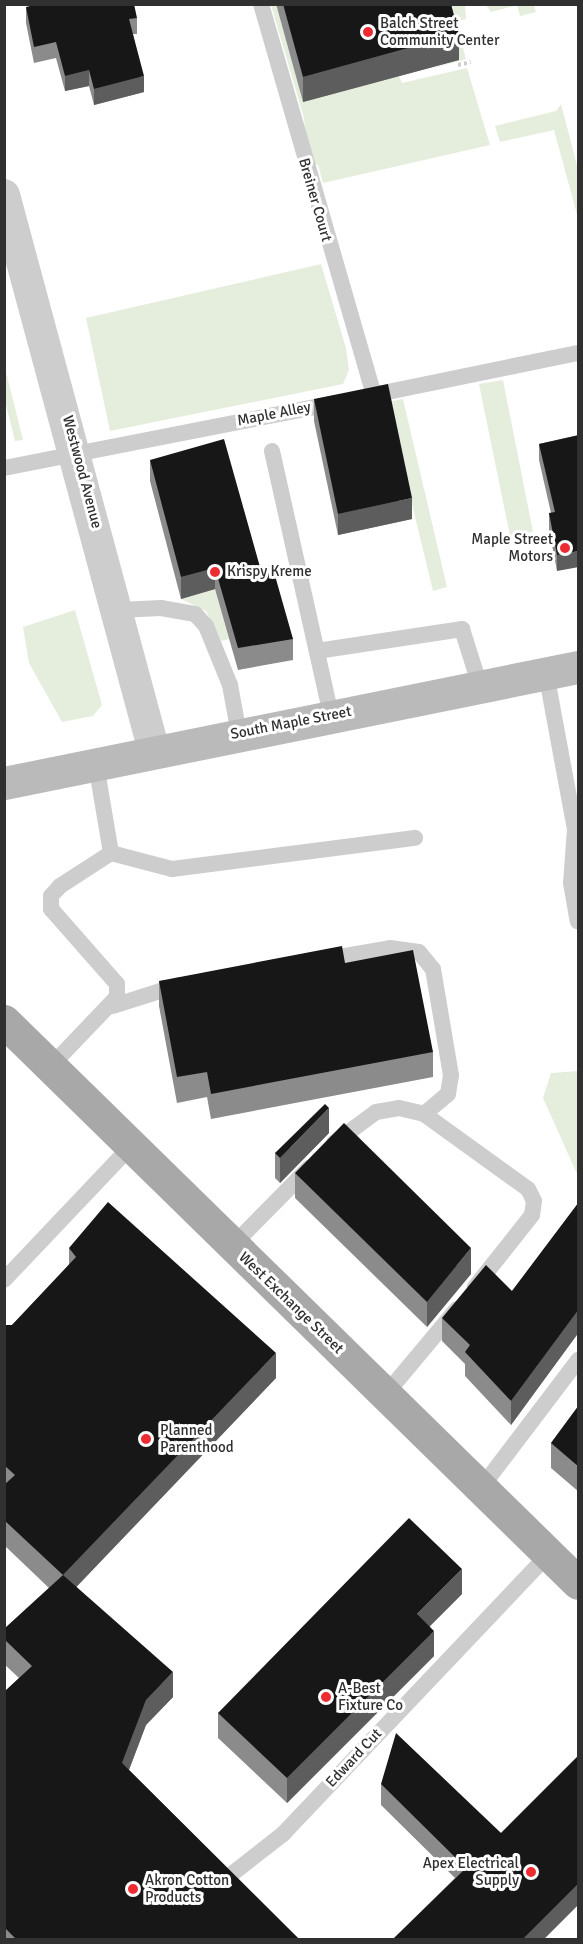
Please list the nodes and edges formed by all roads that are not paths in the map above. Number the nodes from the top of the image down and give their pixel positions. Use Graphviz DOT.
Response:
graph roads {
  1 [pos="261,4"];
  2 [pos="4,195"];
  3 [pos="13,259"];
  4 [pos="579,353"];
  5 [pos="374,395"];
  6 [pos="272,451"];
  7 [pos="77,453"];
  8 [pos="4,468"];
  9 [pos="119,610"];
  10 [pos="317,651"];
  11 [pos="579,667"];
  12 [pos="546,673"];
  13 [pos="480,686"];
  14 [pos="331,716"];
  15 [pos="239,734"];
  16 [pos="154,751"];
  17 [pos="96,764"];
  18 [pos="4,783"];
  19 [pos="415,838"];
  20 [pos="111,853"];
  21 [pos="579,921"];
  22 [pos="299,964"];
  23 [pos="196,982"];
  24 [pos="113,1006"];
  25 [pos="4,1021"];
  26 [pos="50,1067"];
  27 [pos="424,1114"];
  28 [pos="130,1147"];
  29 [pos="232,1246"];
  30 [pos="4,1280"];
  31 [pos="579,1360"];
  32 [pos="385,1395"];
  33 [pos="481,1488"];
  34 [pos="549,1554"];
  35 [pos="579,1583"];
  36 [pos="228,1876"];
  1 -- 5 [label="lane, Breiner Court"];
  2 -- 3 [label="street, Westwood Avenue"];
  3 -- 7 [label="street, Westwood Avenue"];
  4 -- 5 [label="lane, Maple Alley"];
  5 -- 7 [label="lane, Maple Alley"];
  6 -- 10 [label="lane"];
  7 -- 8 [label="lane, Maple Alley"];
  7 -- 9 [label="street, Westwood Avenue"];
  9 -- 15 [label="lane"];
  9 -- 16 [label="street, Westwood Avenue"];
  10 -- 13 [label="lane"];
  10 -- 14 [label="lane"];
  11 -- 12 [label="main road, South Maple Street"];
  12 -- 13 [label="main road, South Maple Street"];
  12 -- 21 [label="lane"];
  13 -- 14 [label="main road, South Maple Street"];
  14 -- 15 [label="main road, South Maple Street"];
  15 -- 16 [label="main road, South Maple Street"];
  16 -- 17 [label="main road, South Maple Street"];
  17 -- 18 [label="main road, South Maple Street"];
  17 -- 20 [label="lane"];
  19 -- 20 [label="lane"];
  20 -- 24 [label="lane"];
  22 -- 27 [label="lane"];
  23 -- 24 [label="lane"];
  24 -- 26 [label="lane"];
  25 -- 26 [label="main road, West Exchange Street"];
  26 -- 28 [label="main road, West Exchange Street"];
  27 -- 29 [label="lane"];
  27 -- 32 [label="lane"];
  28 -- 29 [label="main road, West Exchange Street"];
  28 -- 30 [label="lane"];
  29 -- 32 [label="main road, West Exchange Street"];
  31 -- 33 [label="lane"];
  32 -- 33 [label="main road, West Exchange Street"];
  33 -- 34 [label="main road, West Exchange Street"];
  34 -- 35 [label="main road, West Exchange Street"];
  34 -- 36 [label="lane, Edward Cut"];
}
